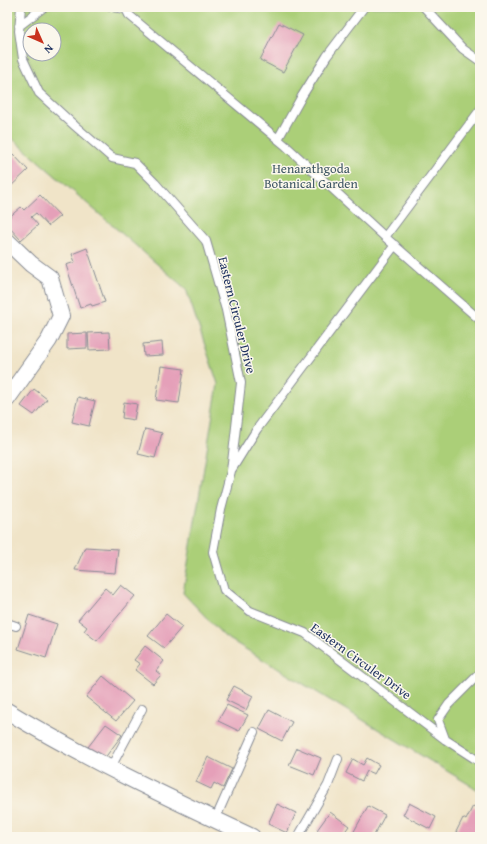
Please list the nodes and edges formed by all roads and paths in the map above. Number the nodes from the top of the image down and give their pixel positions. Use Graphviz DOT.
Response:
graph roads {
  1 [pos="21,7"];
  2 [pos="44,7"];
  3 [pos="112,7"];
  4 [pos="364,7"];
  5 [pos="424,7"];
  6 [pos="126,8"];
  7 [pos="19,26"];
  8 [pos="480,61"];
  9 [pos="480,110"];
  10 [pos="278,139"];
  11 [pos="385,237"];
  12 [pos="7,241"];
  13 [pos="395,245"];
  14 [pos="480,320"];
  15 [pos="7,399"];
  16 [pos="230,471"];
  17 [pos="7,623"];
  18 [pos="16,626"];
  19 [pos="480,673"];
  20 [pos="142,709"];
  21 [pos="7,711"];
  22 [pos="254,732"];
  23 [pos="446,740"];
  24 [pos="338,759"];
  25 [pos="480,762"];
  26 [pos="110,769"];
  27 [pos="215,820"];
  28 [pos="252,837"];
  29 [pos="298,837"];
  1 -- 7 [label="lane, Eastern Circuler Drive"];
  2 -- 7 [label="lane"];
  3 -- 6 [label="lane"];
  4 -- 10 [label="lane"];
  5 -- 8 [label="lane"];
  6 -- 10 [label="lane"];
  7 -- 16 [label="lane, Eastern Circuler Drive"];
  9 -- 11 [label="lane"];
  10 -- 11 [label="lane"];
  11 -- 13 [label="lane"];
  12 -- 15 [label="street"];
  13 -- 14 [label="lane"];
  13 -- 16 [label="lane"];
  16 -- 23 [label="lane, Eastern Circuler Drive"];
  17 -- 18 [label="lane"];
  19 -- 23 [label="lane"];
  20 -- 26 [label="lane"];
  21 -- 26 [label="street"];
  22 -- 27 [label="lane"];
  23 -- 25 [label="lane, Eastern Circuler Drive"];
  24 -- 29 [label="lane"];
  26 -- 27 [label="street"];
  27 -- 28 [label="street"];
}
